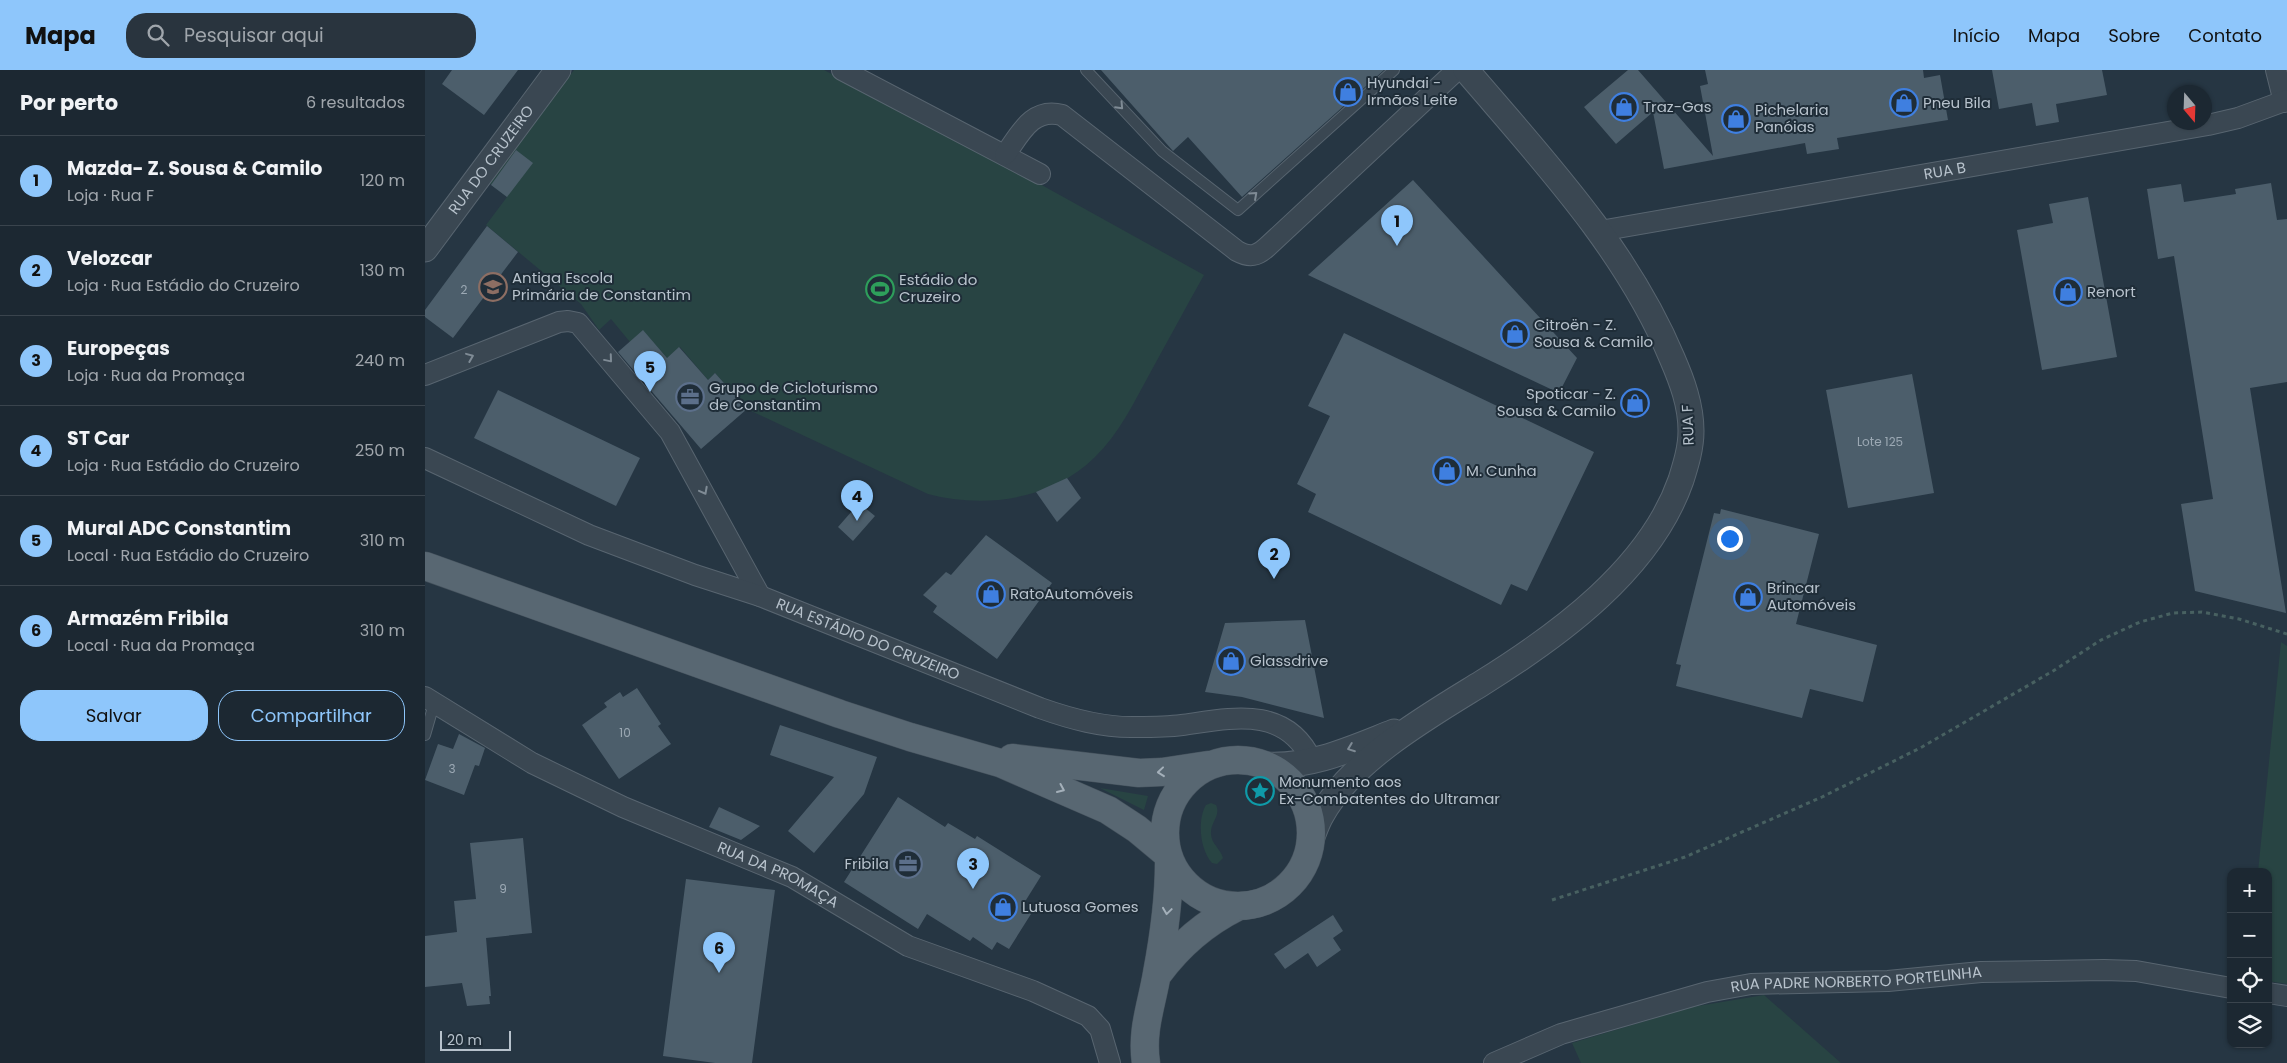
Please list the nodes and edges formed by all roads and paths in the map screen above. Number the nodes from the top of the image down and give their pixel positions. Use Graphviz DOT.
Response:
graph roads {
  1 [pos="558,70"];
  2 [pos="842,70"];
  3 [pos="1086,70"];
  4 [pos="1394,70"];
  5 [pos="1457,70"];
  6 [pos="1465,70"];
  7 [pos="2276,70"];
  8 [pos="2286,101"];
  9 [pos="1005,156"];
  10 [pos="1040,174"];
  11 [pos="1600,231"];
  12 [pos="425,249"];
  13 [pos="425,376"];
  14 [pos="425,458"];
  15 [pos="425,566"];
  16 [pos="760,596"];
  17 [pos="2287,634"];
  18 [pos="429,700"];
  19 [pos="1413,725"];
  20 [pos="425,735"];
  21 [pos="967,752"];
  22 [pos="1312,761"];
  23 [pos="1209,765"];
  24 [pos="1265,765"];
  25 [pos="1310,842"];
  26 [pos="1168,858"];
  27 [pos="1552,900"];
  28 [pos="1237,906"];
  29 [pos="1157,975"];
  30 [pos="2227,987"];
  31 [pos="2272,994"];
  32 [pos="2287,996"];
  33 [pos="1110,1063"];
  34 [pos="1146,1063"];
  35 [pos="1494,1063"];
  1 -- 12 [label="street, RUA DO CRUZEIRO"];
  2 -- 9 [label="street"];
  3 -- 4 [label="lane, one-way"];
  5 -- 9 [label="street"];
  6 -- 11 [label="street, RUA F"];
  7 -- 8 [label="street"];
  8 -- 11 [label="street, RUA B"];
  9 -- 10 [label="street"];
  11 -- 19 [label="street, RUA F"];
  13 -- 16 [label="street, one-way"];
  14 -- 16 [label="street, RUA ESTÁDIO DO CRUZEIRO"];
  15 -- 21 [label="main road"];
  16 -- 22 [label="street, RUA ESTÁDIO DO CRUZEIRO"];
  17 -- 27 [label="path"];
  18 -- 20 [label="lane"];
  18 -- 33 [label="street, RUA DA PROMAÇA"];
  19 -- 22 [label="street, one-way"];
  19 -- 25 [label="street"];
  23 -- 21 [label="main road, one-way"];
  21 -- 26 [label="main road, one-way"];
  22 -- 24 [label="street"];
  23 -- 24 [label="main road"];
  23 -- 26 [label="main road"];
  24 -- 25 [label="main road"];
  25 -- 28 [label="main road"];
  26 -- 28 [label="main road"];
  26 -- 29 [label="main road, one-way"];
  28 -- 29 [label="main road"];
  29 -- 34 [label="main road"];
  30 -- 35 [label="street, RUA PADRE NORBERTO PORTELINHA"];
  31 -- 32 [label="street"];
}
